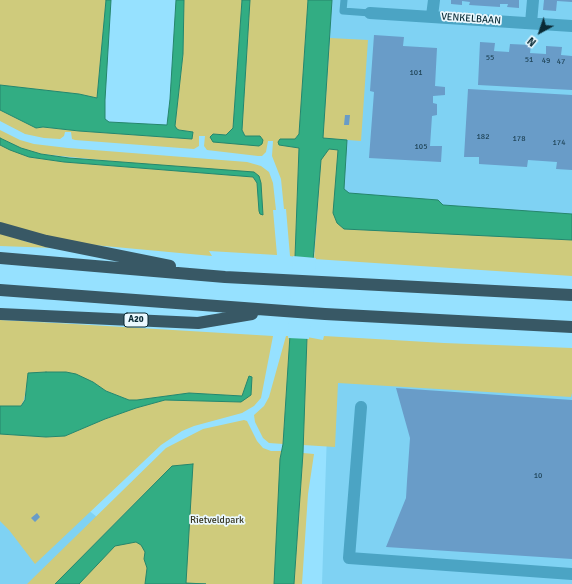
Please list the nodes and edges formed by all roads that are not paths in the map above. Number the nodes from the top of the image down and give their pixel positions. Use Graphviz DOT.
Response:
graph roads {
  1 [pos="344,0"];
  2 [pos="434,0"];
  3 [pos="533,0"];
  4 [pos="370,13"];
  5 [pos="432,16"];
  6 [pos="532,23"];
  7 [pos="572,26"];
  8 [pos="0,228"];
  9 [pos="0,258"];
  10 [pos="224,277"];
  11 [pos="0,290"];
  12 [pos="572,295"];
  13 [pos="270,310"];
  14 [pos="0,314"];
  15 [pos="572,327"];
  16 [pos="361,407"];
  17 [pos="572,574"];
  1 -- 4 [label="lane"];
  2 -- 5 [label="street"];
  3 -- 6 [label="street"];
  4 -- 5 [label="street, VENKELBAAN"];
  5 -- 6 [label="street, VENKELBAAN"];
  6 -- 7 [label="street, VENKELBAAN"];
  8 -- 10 [label="highway"];
  9 -- 10 [label="highway"];
  10 -- 12 [label="highway"];
  11 -- 13 [label="highway, A20"];
  13 -- 14 [label="highway, A20"];
  13 -- 15 [label="highway, A20"];
  16 -- 17 [label="street"];
}
